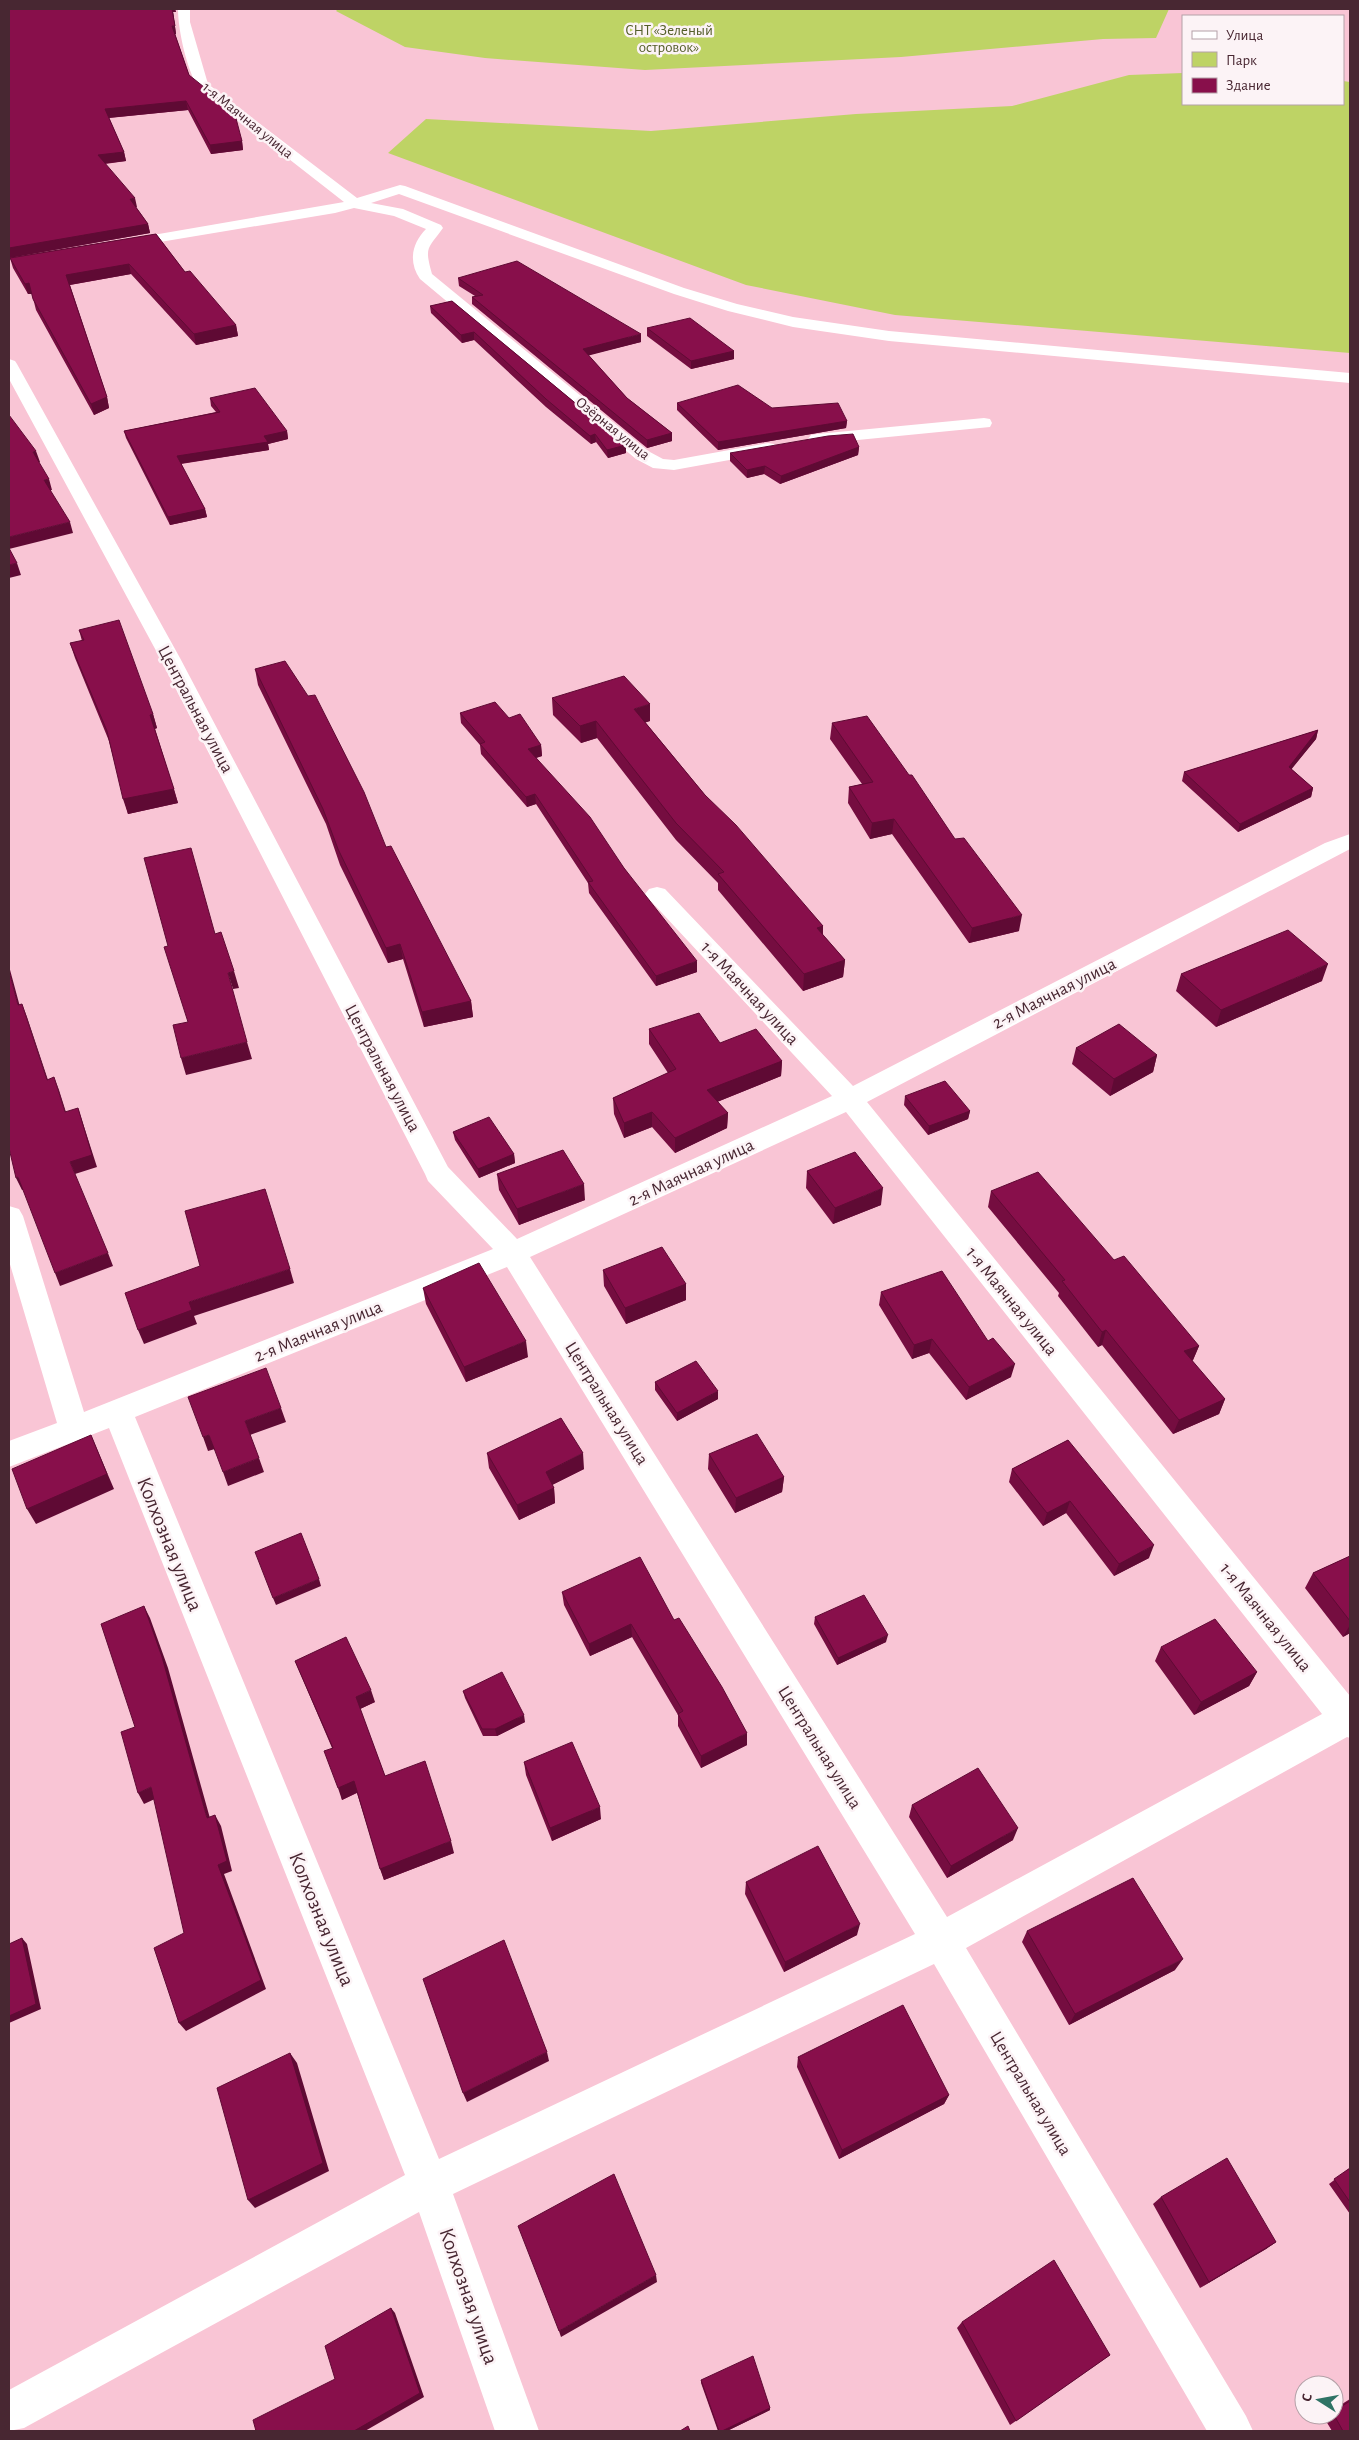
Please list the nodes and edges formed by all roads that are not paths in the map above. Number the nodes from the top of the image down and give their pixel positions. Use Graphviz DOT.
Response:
graph roads {
  1 [pos="184,9"];
  2 [pos="356,204"];
  3 [pos="114,246"];
  4 [pos="9,364"];
  5 [pos="1350,378"];
  6 [pos="984,423"];
  7 [pos="798,442"];
  8 [pos="779,446"];
  9 [pos="1350,841"];
  10 [pos="657,894"];
  11 [pos="850,1099"];
  12 [pos="9,1216"];
  13 [pos="513,1253"];
  14 [pos="117,1411"];
  15 [pos="74,1430"];
  16 [pos="9,1454"];
  17 [pos="1349,1719"];
  18 [pos="941,1941"];
  19 [pos="429,2184"];
  20 [pos="9,2413"];
  21 [pos="517,2431"];
  22 [pos="1230,2431"];
  1 -- 2 [label="street, 1-я Маячная улица"];
  2 -- 3 [label="street"];
  2 -- 5 [label="street"];
  2 -- 8 [label="street, Озёрная улица"];
  4 -- 13 [label="street, Центральная улица"];
  6 -- 7 [label="street"];
  9 -- 11 [label="street, 2-я Маячная улица"];
  10 -- 11 [label="street, 1-я Маячная улица"];
  11 -- 13 [label="street, 2-я Маячная улица"];
  11 -- 17 [label="street, 1-я Маячная улица"];
  12 -- 15 [label="street"];
  13 -- 14 [label="street, 2-я Маячная улица"];
  13 -- 18 [label="street, Центральная улица"];
  14 -- 15 [label="street, 2-я Маячная улица"];
  14 -- 19 [label="street, Колхозная улица"];
  15 -- 16 [label="street, 2-я Маячная улица"];
  17 -- 18 [label="street"];
  18 -- 19 [label="street"];
  18 -- 22 [label="street, Центральная улица"];
  19 -- 20 [label="street"];
  19 -- 21 [label="street, Колхозная улица"];
}
